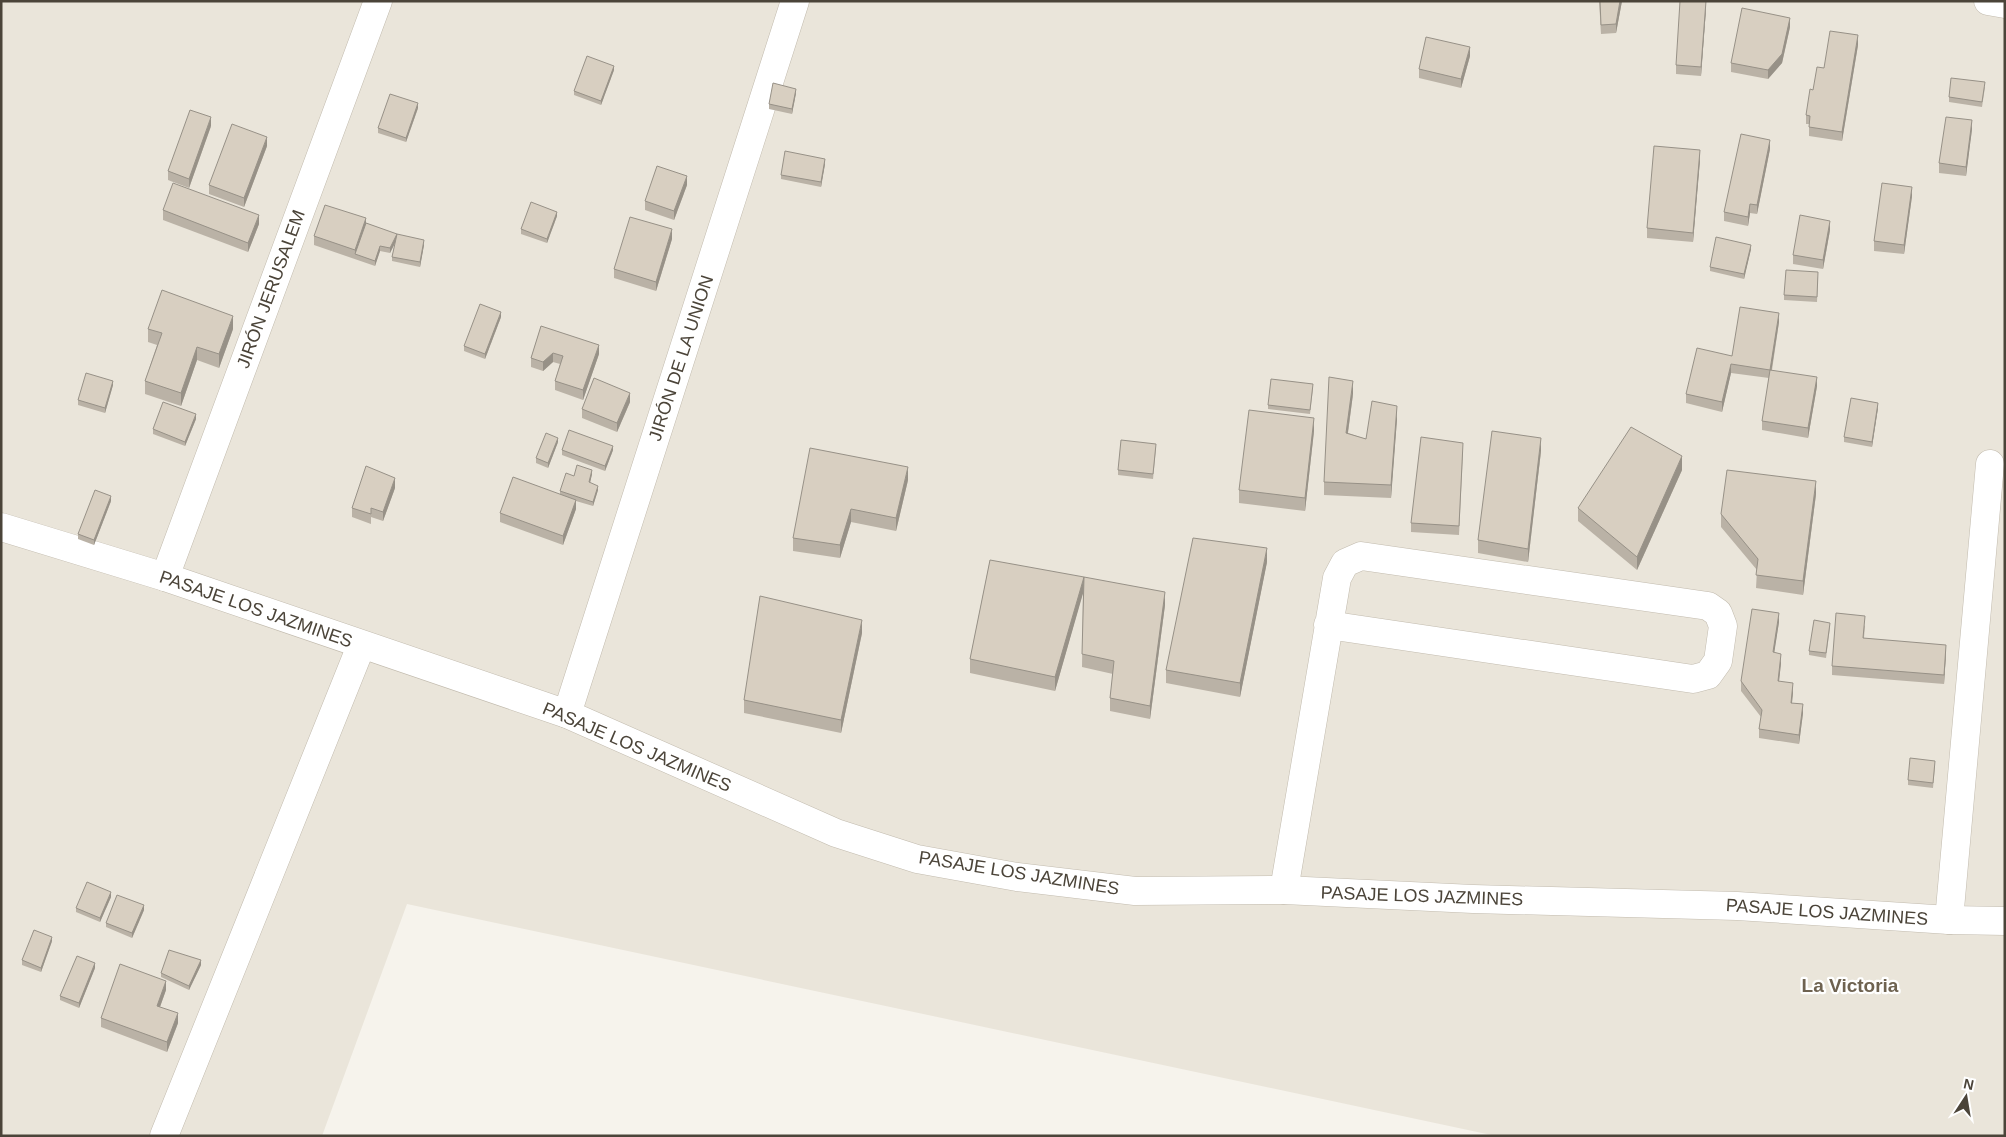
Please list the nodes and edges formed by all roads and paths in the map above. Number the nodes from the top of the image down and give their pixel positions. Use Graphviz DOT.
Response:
graph roads {
  1 [pos="378,1"];
  2 [pos="795,1"];
  3 [pos="1988,1"];
  4 [pos="2005,4"];
  5 [pos="1990,464"];
  6 [pos="1,527"];
  7 [pos="165,578"];
  8 [pos="1328,625"];
  9 [pos="361,646"];
  10 [pos="567,714"];
  11 [pos="1284,890"];
  12 [pos="1949,920"];
  13 [pos="2005,921"];
  14 [pos="164,1136"];
  1 -- 7 [label="street, JIRÓN JERUSALEM"];
  2 -- 10 [label="street, JIRÓN DE LA UNION"];
  3 -- 4 [label="street"];
  5 -- 12 [label="street"];
  6 -- 7 [label="street, PASAJE LOS JAZMINES"];
  7 -- 9 [label="street, PASAJE LOS JAZMINES"];
  8 -- 8 [label="street"];
  8 -- 11 [label="street"];
  9 -- 10 [label="street, PASAJE LOS JAZMINES"];
  9 -- 14 [label="street"];
  10 -- 11 [label="street, PASAJE LOS JAZMINES"];
  11 -- 12 [label="street, PASAJE LOS JAZMINES"];
  12 -- 13 [label="street, PASAJE LOS JAZMINES"];
}
